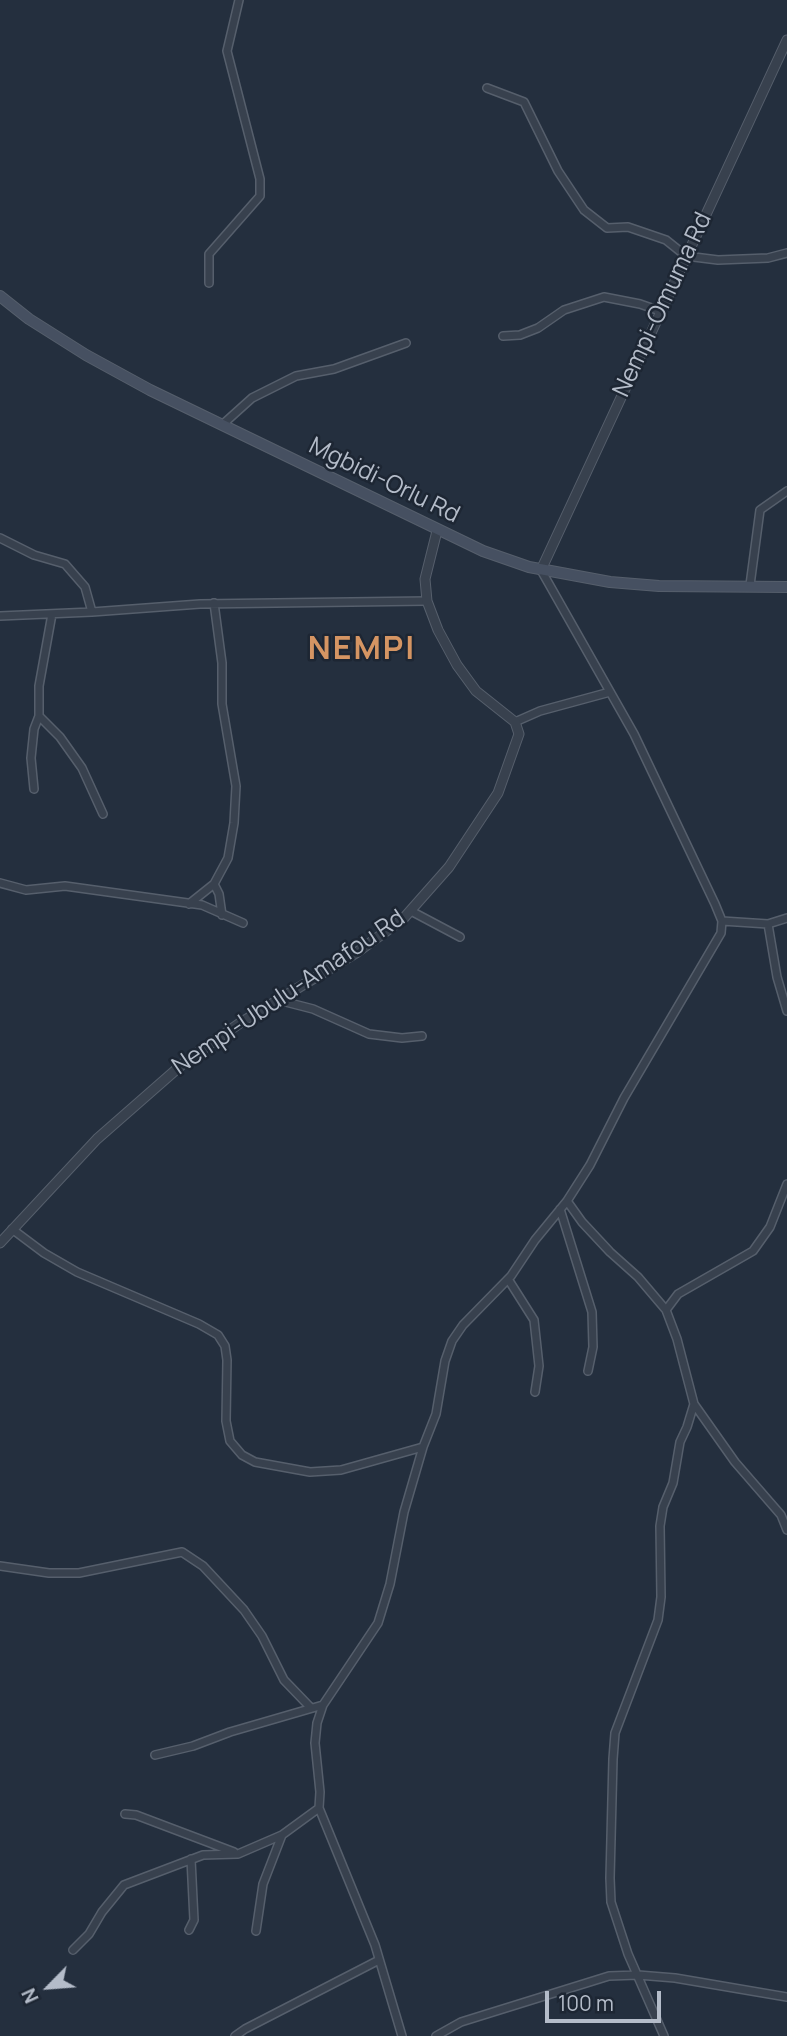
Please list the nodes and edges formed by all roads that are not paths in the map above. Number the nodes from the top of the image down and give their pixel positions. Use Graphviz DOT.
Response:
graph roads {
  1 [pos="239,0"];
  2 [pos="787,40"];
  3 [pos="487,88"];
  4 [pos="787,253"];
  5 [pos="686,256"];
  6 [pos="209,283"];
  7 [pos="0,296"];
  8 [pos="660,312"];
  9 [pos="503,336"];
  10 [pos="406,343"];
  11 [pos="222,425"];
  12 [pos="787,491"];
  13 [pos="437,531"];
  14 [pos="0,538"];
  15 [pos="541,570"];
  16 [pos="750,586"];
  17 [pos="787,587"];
  18 [pos="427,601"];
  19 [pos="214,603"];
  20 [pos="92,612"];
  21 [pos="52,614"];
  22 [pos="0,616"];
  23 [pos="610,692"];
  24 [pos="39,716"];
  25 [pos="515,722"];
  26 [pos="34,789"];
  27 [pos="103,814"];
  28 [pos="0,883"];
  29 [pos="214,884"];
  30 [pos="189,904"];
  31 [pos="411,911"];
  32 [pos="222,915"];
  33 [pos="787,918"];
  34 [pos="722,921"];
  35 [pos="243,923"];
  36 [pos="768,924"];
  37 [pos="460,937"];
  38 [pos="278,1000"];
  39 [pos="787,1011"];
  40 [pos="422,1036"];
  41 [pos="787,1184"];
  42 [pos="567,1201"];
  43 [pos="560,1209"];
  44 [pos="12,1229"];
  45 [pos="0,1243"];
  46 [pos="508,1279"];
  47 [pos="666,1310"];
  48 [pos="589,1371"];
  49 [pos="535,1392"];
  50 [pos="694,1404"];
  51 [pos="423,1447"];
  52 [pos="784,1514"];
  53 [pos="787,1530"];
  54 [pos="0,1566"];
  55 [pos="323,1705"];
  56 [pos="310,1707"];
  57 [pos="155,1755"];
  58 [pos="318,1808"];
  59 [pos="125,1814"];
  60 [pos="282,1835"];
  61 [pos="238,1854"];
  62 [pos="191,1859"];
  63 [pos="189,1930"];
  64 [pos="256,1931"];
  65 [pos="73,1950"];
  66 [pos="380,1960"];
  67 [pos="638,1975"];
  68 [pos="787,1997"];
  69 [pos="235,2036"];
  70 [pos="402,2036"];
  71 [pos="436,2036"];
  72 [pos="664,2036"];
  1 -- 6 [label="street"];
  2 -- 5 [label="street, Nempi-Omuma Rd"];
  3 -- 5 [label="street"];
  4 -- 5 [label="street"];
  5 -- 8 [label="street, Nempi-Omuma Rd"];
  7 -- 11 [label="main road, Mgbidi-Orlu Rd"];
  8 -- 9 [label="street"];
  8 -- 15 [label="street, Nempi-Omuma Rd"];
  10 -- 11 [label="street"];
  11 -- 13 [label="main road, Mgbidi-Orlu Rd"];
  12 -- 16 [label="street"];
  13 -- 15 [label="main road, Mgbidi-Orlu Rd"];
  13 -- 18 [label="street"];
  14 -- 20 [label="street"];
  15 -- 16 [label="main road, Mgbidi-Orlu Rd"];
  15 -- 23 [label="street"];
  16 -- 17 [label="main road, Mgbidi-Orlu Rd"];
  18 -- 19 [label="street"];
  18 -- 25 [label="street"];
  19 -- 20 [label="street"];
  19 -- 29 [label="street"];
  20 -- 21 [label="street"];
  21 -- 22 [label="street"];
  21 -- 24 [label="street"];
  23 -- 25 [label="street"];
  23 -- 34 [label="street"];
  24 -- 26 [label="street"];
  24 -- 27 [label="street"];
  25 -- 31 [label="street, Nempi-Ubulu-Amafou Rd"];
  28 -- 30 [label="street"];
  29 -- 30 [label="street"];
  29 -- 32 [label="street"];
  30 -- 32 [label="street"];
  31 -- 37 [label="street"];
  31 -- 38 [label="street, Nempi-Ubulu-Amafou Rd"];
  32 -- 35 [label="street"];
  33 -- 36 [label="street"];
  34 -- 36 [label="street"];
  34 -- 42 [label="street"];
  36 -- 39 [label="street"];
  38 -- 40 [label="street"];
  38 -- 44 [label="street, Nempi-Ubulu-Amafou Rd"];
  41 -- 47 [label="street"];
  42 -- 43 [label="street"];
  42 -- 47 [label="street"];
  43 -- 46 [label="street"];
  43 -- 48 [label="street"];
  44 -- 45 [label="street, Nempi-Ubulu-Amafou Rd"];
  44 -- 51 [label="street"];
  46 -- 49 [label="street"];
  46 -- 51 [label="street"];
  47 -- 50 [label="street"];
  50 -- 52 [label="street"];
  50 -- 67 [label="street"];
  51 -- 55 [label="street"];
  52 -- 53 [label="street"];
  54 -- 56 [label="street"];
  55 -- 56 [label="street"];
  55 -- 58 [label="street"];
  56 -- 57 [label="street"];
  58 -- 60 [label="street"];
  58 -- 66 [label="street"];
  59 -- 61 [label="street"];
  60 -- 61 [label="street"];
  60 -- 64 [label="street"];
  61 -- 62 [label="street"];
  62 -- 63 [label="street"];
  62 -- 65 [label="street"];
  66 -- 69 [label="street"];
  66 -- 70 [label="street"];
  67 -- 68 [label="street"];
  67 -- 71 [label="street"];
  67 -- 72 [label="street"];
}
